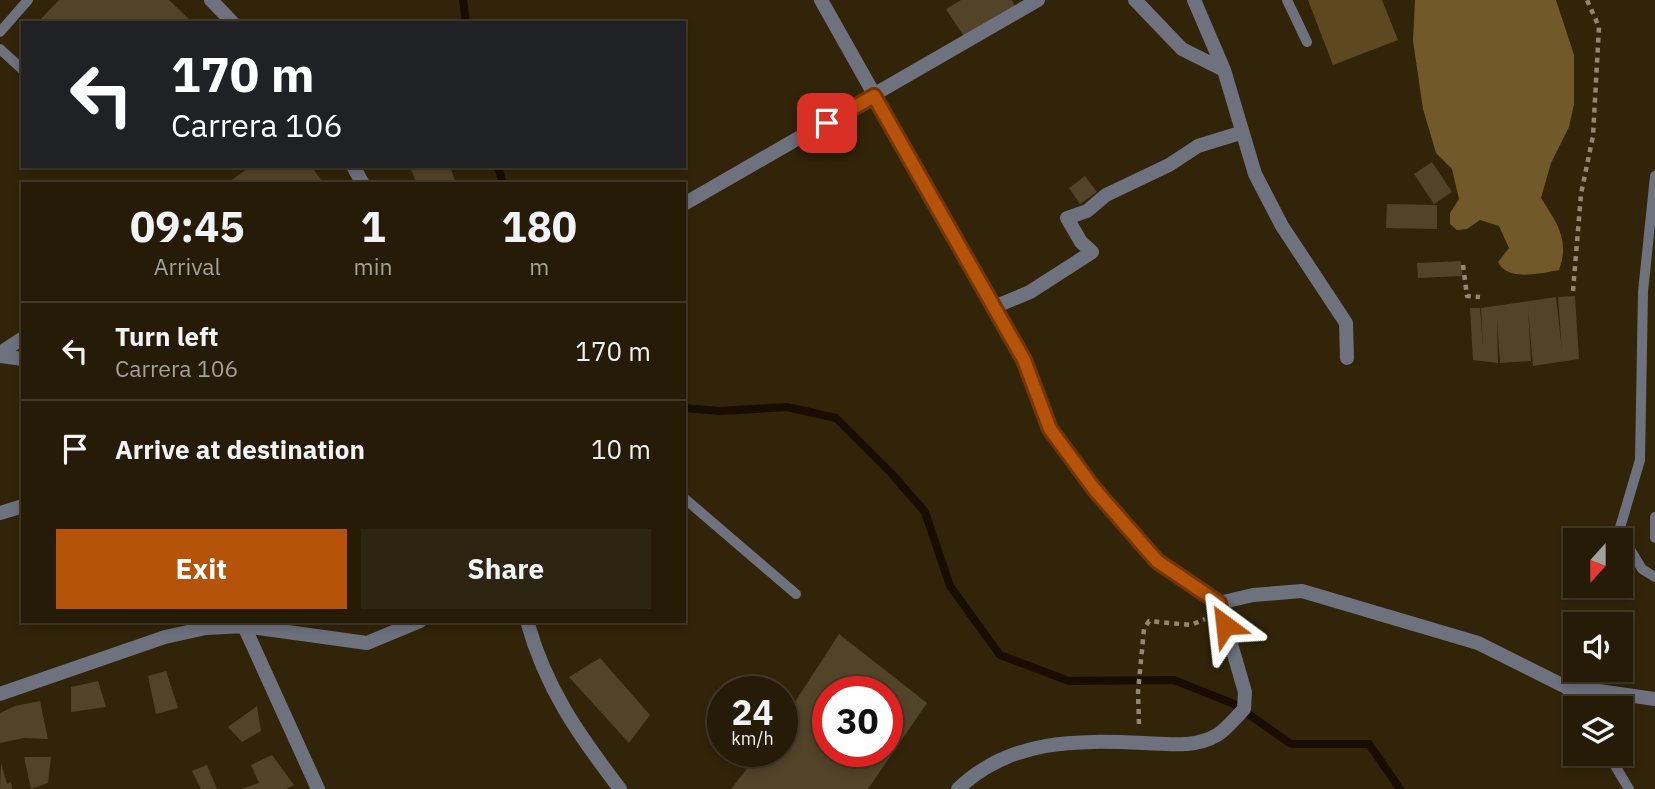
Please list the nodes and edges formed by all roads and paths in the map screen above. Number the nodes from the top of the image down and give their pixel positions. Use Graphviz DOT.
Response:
graph roads {
  1 [pos="29,0"];
  2 [pos="211,0"];
  3 [pos="821,0"];
  4 [pos="1038,0"];
  5 [pos="1135,0"];
  6 [pos="1194,0"];
  7 [pos="1287,0"];
  8 [pos="1587,0"];
  9 [pos="231,21"];
  10 [pos="0,32"];
  11 [pos="1307,42"];
  12 [pos="0,49"];
  13 [pos="21,68"];
  14 [pos="1224,70"];
  15 [pos="874,96"];
  16 [pos="1240,134"];
  17 [pos="1655,176"];
  18 [pos="686,203"];
  19 [pos="1463,265"];
  20 [pos="1573,291"];
  21 [pos="1480,296"];
  22 [pos="993,307"];
  23 [pos="21,339"];
  24 [pos="0,354"];
  25 [pos="1347,358"];
  26 [pos="21,359"];
  27 [pos="686,500"];
  28 [pos="21,507"];
  29 [pos="0,513"];
  30 [pos="1655,517"];
  31 [pos="1655,538"];
  32 [pos="1655,578"];
  33 [pos="796,594"];
  34 [pos="1219,603"];
  35 [pos="415,623"];
  36 [pos="528,623"];
  37 [pos="244,626"];
  38 [pos="1564,686"];
  39 [pos="0,694"];
  40 [pos="1570,696"];
  41 [pos="1655,699"];
  42 [pos="1140,743"];
  43 [pos="1615,766"];
  44 [pos="318,789"];
  45 [pos="620,789"];
  46 [pos="958,789"];
  47 [pos="1629,789"];
  1 -- 10 [label="lane"];
  2 -- 9 [label="street"];
  3 -- 15 [label="street"];
  4 -- 15 [label="street"];
  5 -- 14 [label="street"];
  6 -- 14 [label="street"];
  7 -- 11 [label="lane"];
  8 -- 20 [label="path"];
  12 -- 13 [label="lane"];
  14 -- 16 [label="street"];
  15 -- 18 [label="street"];
  15 -- 22 [label="street"];
  16 -- 22 [label="street"];
  16 -- 25 [label="street"];
  17 -- 32 [label="lane"];
  19 -- 21 [label="path"];
  22 -- 34 [label="street"];
  23 -- 24 [label="street"];
  24 -- 26 [label="street"];
  27 -- 33 [label="lane"];
  28 -- 29 [label="street"];
  30 -- 31 [label="lane"];
  34 -- 38 [label="street"];
  34 -- 42 [label="path"];
  34 -- 42 [label="street"];
  35 -- 37 [label="street"];
  36 -- 45 [label="street"];
  37 -- 39 [label="street"];
  37 -- 44 [label="street"];
  38 -- 40 [label="lane"];
  38 -- 41 [label="street"];
  42 -- 46 [label="street"];
  43 -- 47 [label="lane"];
}
